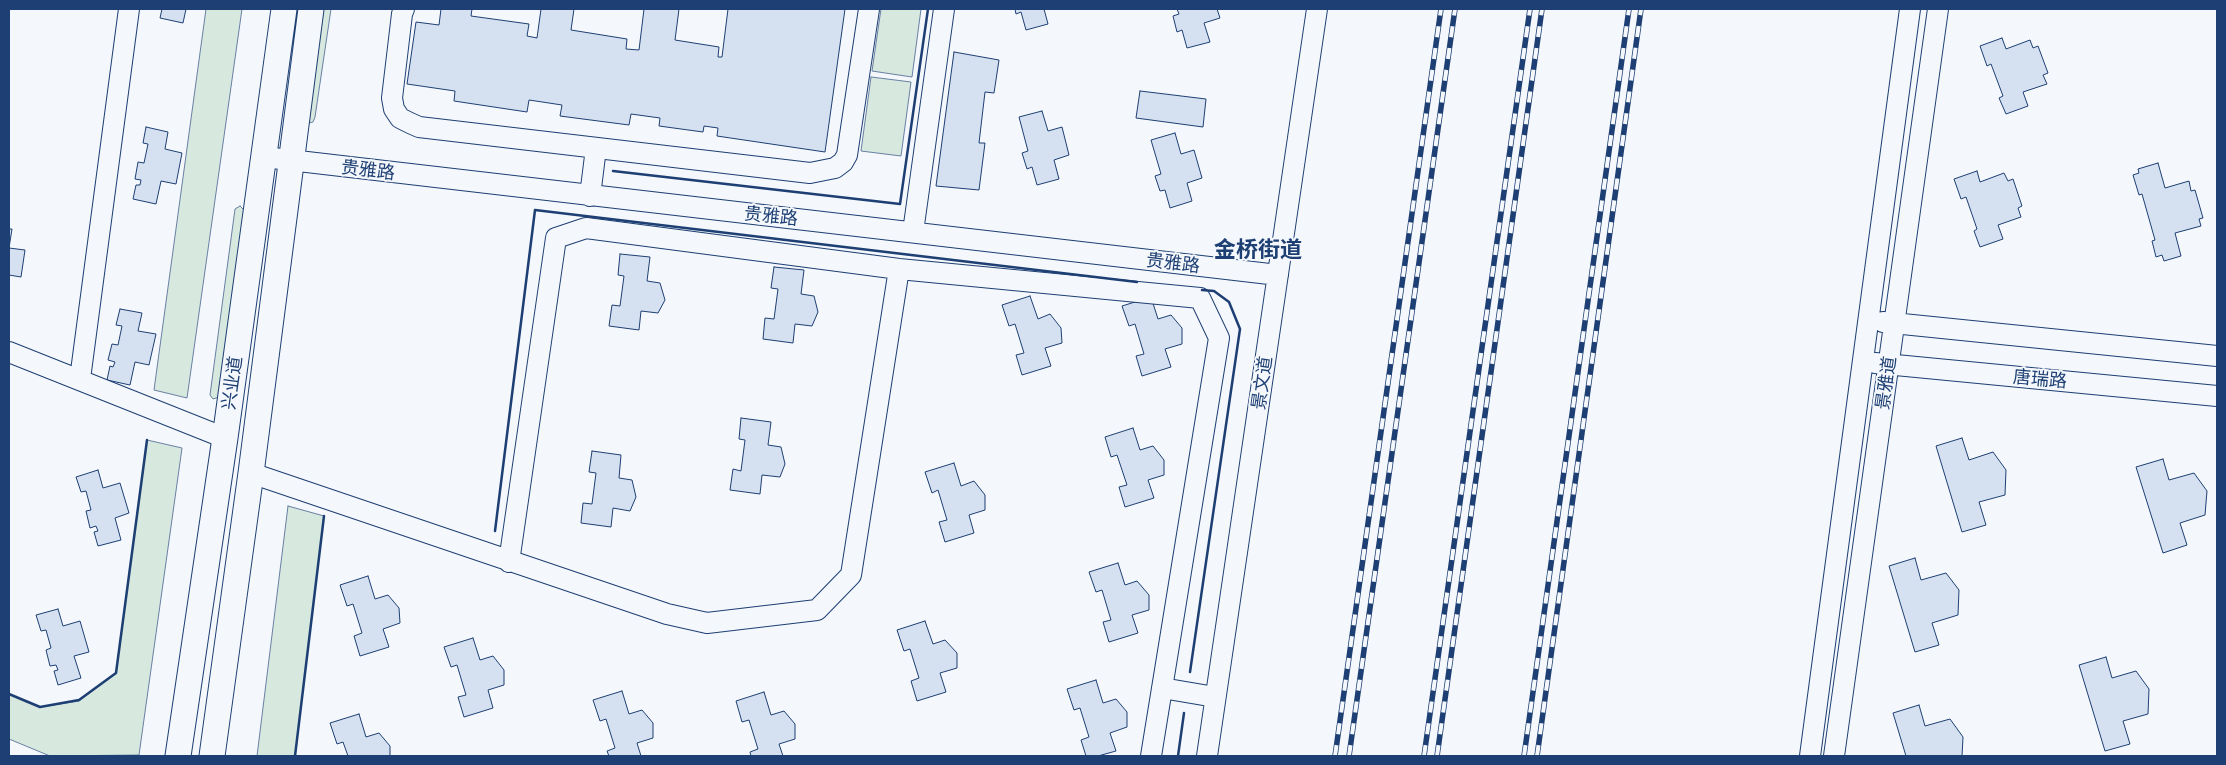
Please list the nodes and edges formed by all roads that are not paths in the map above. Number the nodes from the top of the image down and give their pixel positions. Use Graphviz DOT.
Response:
graph roads {
  1 [pos="128,9"];
  2 [pos="284,9"];
  3 [pos="311,9"];
  4 [pos="404,9"];
  5 [pos="869,9"];
  6 [pos="944,9"];
  7 [pos="1316,9"];
  8 [pos="1910,9"];
  9 [pos="1938,9"];
  10 [pos="596,148"];
  11 [pos="264,156"];
  12 [pos="290,161"];
  13 [pos="590,196"];
  14 [pos="913,232"];
  15 [pos="899,269"];
  16 [pos="1278,275"];
  17 [pos="1868,320"];
  18 [pos="1896,324"];
  19 [pos="9,352"];
  20 [pos="2217,356"];
  21 [pos="1863,362"];
  22 [pos="1888,365"];
  23 [pos="80,379"];
  24 [pos="2217,396"];
  25 [pos="225,438"];
  26 [pos="251,473"];
  27 [pos="509,562"];
  28 [pos="1162,688"];
  29 [pos="1215,697"];
  30 [pos="178,756"];
  31 [pos="212,756"];
  32 [pos="1151,756"];
  33 [pos="1207,756"];
  34 [pos="1810,756"];
  35 [pos="1834,756"];
  1 -- 23 [label="street"];
  2 -- 11 [label="main road, 兴业道"];
  3 -- 12 [label="main road, 兴业道"];
  4 -- 10 [label="street"];
  5 -- 10 [label="street"];
  6 -- 14 [label="street"];
  7 -- 16 [label="street, 景文道"];
  8 -- 17 [label="street, 景雅道"];
  9 -- 18 [label="street, 景雅道"];
  10 -- 13 [label="street"];
  11 -- 12 [label="street, 贵雅路"];
  11 -- 25 [label="main road, 兴业道"];
  12 -- 13 [label="street, 贵雅路"];
  12 -- 26 [label="main road, 兴业道"];
  13 -- 14 [label="street, 贵雅路"];
  14 -- 16 [label="street, 贵雅路"];
  15 -- 27 [label="street"];
  15 -- 27 [label="street"];
  15 -- 28 [label="street"];
  16 -- 29 [label="street, 景文道"];
  17 -- 18 [label="street"];
  17 -- 21 [label="street, 景雅道"];
  18 -- 20 [label="street"];
  18 -- 22 [label="street, 景雅道"];
  19 -- 23 [label="street"];
  21 -- 22 [label="street, 唐瑞路"];
  21 -- 34 [label="street, 景雅道"];
  22 -- 24 [label="street, 唐瑞路"];
  22 -- 35 [label="street, 景雅道"];
  23 -- 25 [label="street"];
  25 -- 30 [label="main road, 兴业道"];
  26 -- 27 [label="street"];
  26 -- 31 [label="main road, 兴业道"];
  28 -- 29 [label="street"];
  28 -- 32 [label="street"];
  29 -- 33 [label="street, 景文道"];
}
